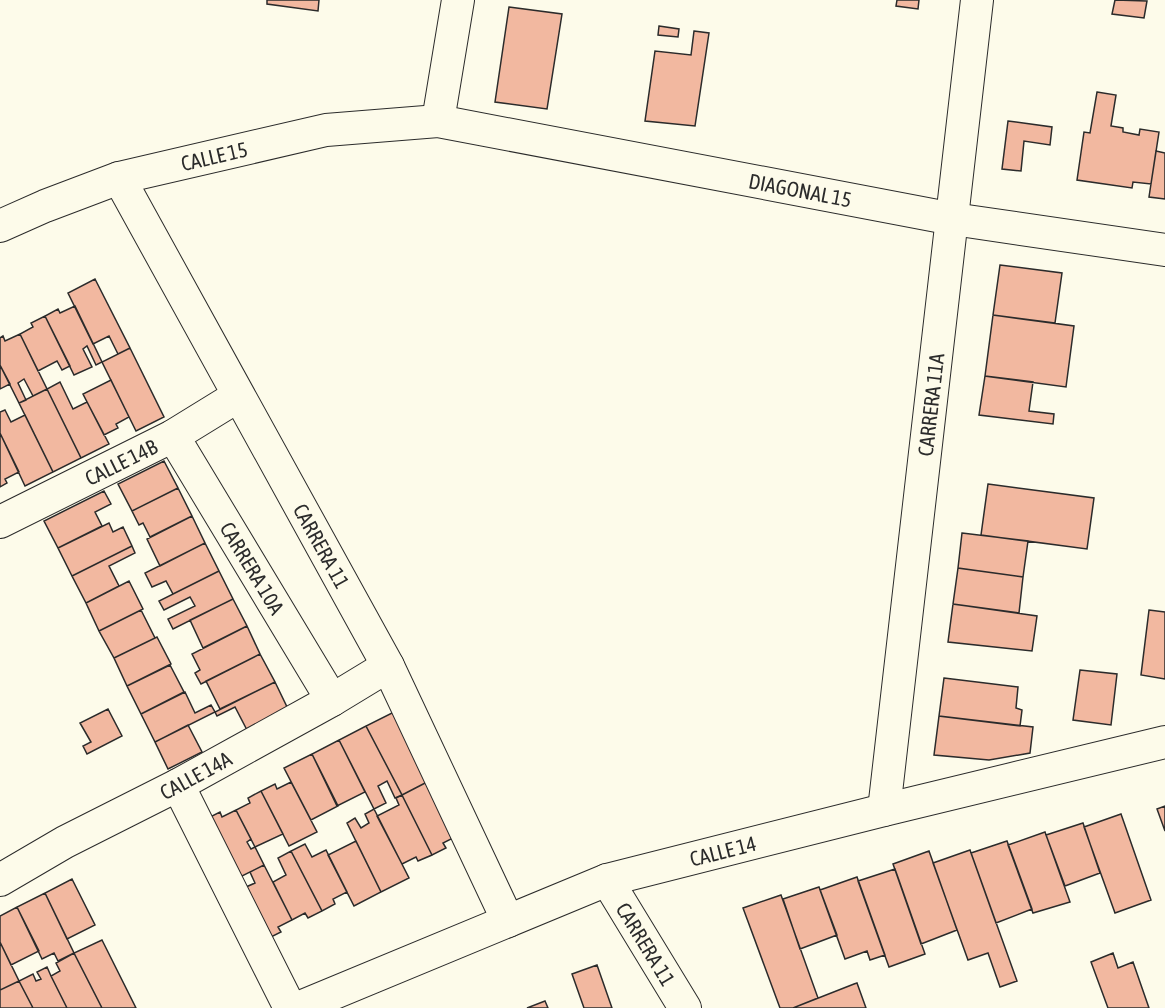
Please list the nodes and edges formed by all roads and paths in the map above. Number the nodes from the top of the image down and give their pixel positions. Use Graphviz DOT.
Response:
graph roads {
  1 [pos="458,0"];
  2 [pos="977,0"];
  3 [pos="438,121"];
  4 [pos="119,178"];
  5 [pos="953,219"];
  6 [pos="0,226"];
  7 [pos="1165,250"];
  8 [pos="238,396"];
  9 [pos="173,436"];
  10 [pos="0,522"];
  11 [pos="388,666"];
  12 [pos="332,700"];
  13 [pos="1165,742"];
  14 [pos="178,785"];
  15 [pos="884,810"];
  16 [pos="0,880"];
  17 [pos="607,880"];
  18 [pos="508,921"];
  19 [pos="290,1008"];
  20 [pos="298,1008"];
  21 [pos="685,1008"];
  1 -- 3 [label="street"];
  2 -- 5 [label="street, CARRERA 11A"];
  3 -- 4 [label="street, CALLE 15"];
  3 -- 5 [label="street, DIAGONAL 15"];
  4 -- 6 [label="street, CALLE 15"];
  4 -- 8 [label="street, CARRERA 11"];
  5 -- 7 [label="street, DIAGONAL 15"];
  5 -- 15 [label="street, CARRERA 11A"];
  8 -- 9 [label="street, CALLE 14B"];
  8 -- 11 [label="street, CARRERA 11"];
  9 -- 10 [label="street, CALLE 14B"];
  9 -- 12 [label="street, CARRERA 10A"];
  11 -- 12 [label="street, CALLE 14A"];
  11 -- 18 [label="street, CARRERA 11"];
  12 -- 14 [label="street, CALLE 14A"];
  13 -- 15 [label="street, CALLE 14"];
  14 -- 16 [label="street, CALLE 14A"];
  14 -- 19 [label="street"];
  15 -- 17 [label="street, CALLE 14"];
  17 -- 18 [label="street, CALLE 14"];
  17 -- 21 [label="street, CARRERA 11"];
  18 -- 20 [label="street, CALLE 14"];
}
